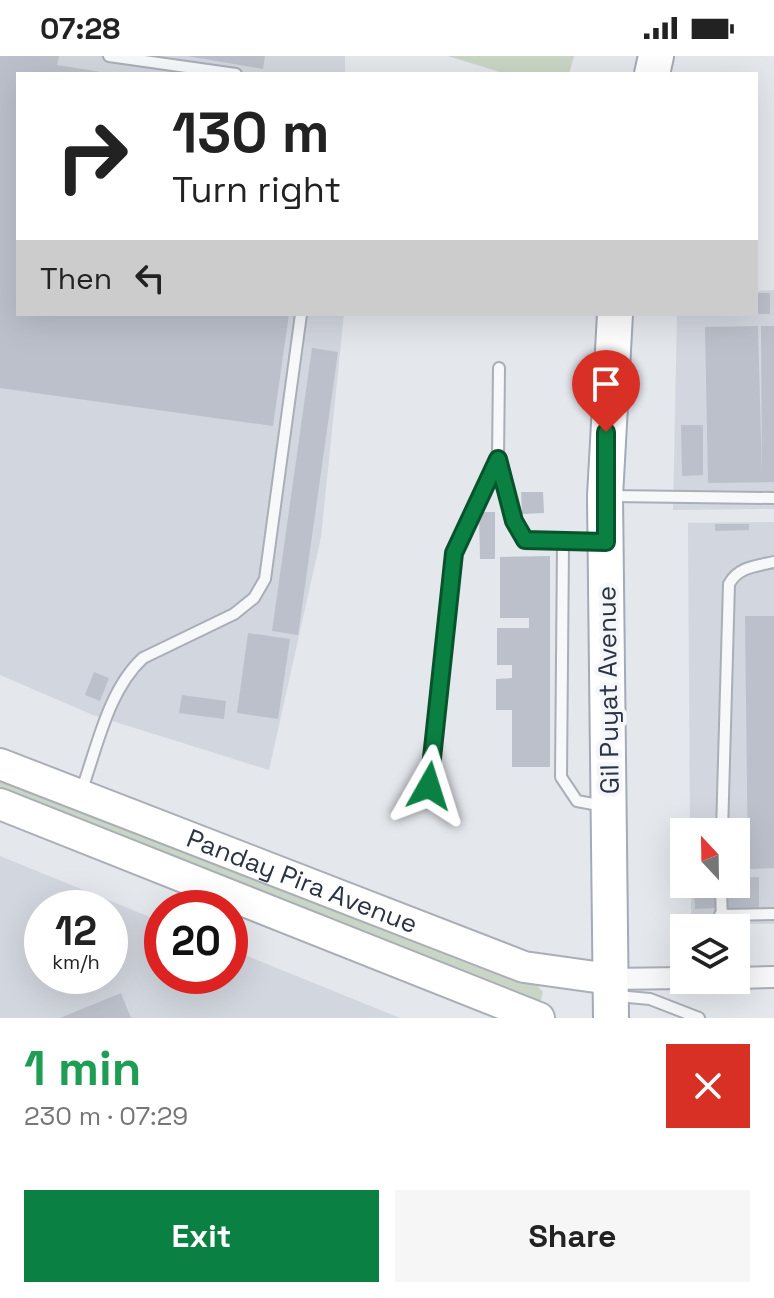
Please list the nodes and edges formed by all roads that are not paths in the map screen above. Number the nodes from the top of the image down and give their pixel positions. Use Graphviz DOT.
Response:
graph roads {
  1 [pos="109,56"];
  2 [pos="222,72"];
  3 [pos="301,316"];
  4 [pos="615,316"];
  5 [pos="499,368"];
  6 [pos="498,459"];
  7 [pos="605,496"];
  8 [pos="774,498"];
  9 [pos="606,542"];
  10 [pos="563,544"];
  11 [pos="774,562"];
  12 [pos="0,764"];
  13 [pos="429,786"];
  14 [pos="80,794"];
  15 [pos="0,804"];
  16 [pos="609,807"];
  17 [pos="722,818"];
  18 [pos="750,914"];
  19 [pos="774,914"];
  20 [pos="774,977"];
  21 [pos="750,978"];
  22 [pos="670,982"];
  23 [pos="610,998"];
  24 [pos="539,1018"];
  25 [pos="698,1018"];
  1 -- 2 [label="lane"];
  3 -- 14 [label="lane"];
  4 -- 7 [label="main road, Gil Puyat Avenue"];
  5 -- 6 [label="lane"];
  6 -- 10 [label="lane"];
  6 -- 13 [label="lane"];
  7 -- 8 [label="lane"];
  7 -- 9 [label="main road, Gil Puyat Avenue"];
  9 -- 10 [label="lane"];
  9 -- 16 [label="main road, Gil Puyat Avenue"];
  10 -- 16 [label="lane"];
  11 -- 17 [label="lane"];
  12 -- 14 [label="main road, Panday Pira Avenue"];
  14 -- 23 [label="main road, Panday Pira Avenue"];
  15 -- 24 [label="main road, Panday Pira Avenue"];
  16 -- 23 [label="main road, Gil Puyat Avenue"];
  18 -- 19 [label="lane"];
  20 -- 21 [label="street"];
  22 -- 23 [label="street"];
  23 -- 25 [label="lane"];
}
